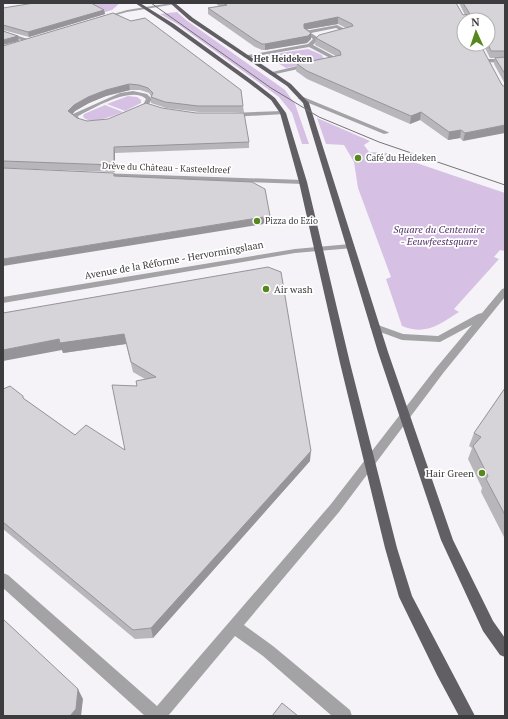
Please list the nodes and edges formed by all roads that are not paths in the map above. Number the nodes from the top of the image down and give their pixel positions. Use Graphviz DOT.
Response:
graph roads {
  1 [pos="137,3"];
  2 [pos="173,3"];
  3 [pos="180,3"];
  4 [pos="145,8"];
  5 [pos="94,20"];
  6 [pos="3,32"];
  7 [pos="36,38"];
  8 [pos="316,39"];
  9 [pos="29,41"];
  10 [pos="16,45"];
  11 [pos="310,45"];
  12 [pos="246,56"];
  13 [pos="505,61"];
  14 [pos="322,63"];
  15 [pos="314,64"];
  16 [pos="491,67"];
  17 [pos="271,73"];
  18 [pos="301,98"];
  19 [pos="163,112"];
  20 [pos="283,113"];
  21 [pos="224,115"];
  22 [pos="92,124"];
  23 [pos="386,133"];
  24 [pos="96,175"];
  25 [pos="303,182"];
  26 [pos="350,246"];
  27 [pos="318,249"];
  28 [pos="505,291"];
  29 [pos="3,300"];
  30 [pos="487,313"];
  31 [pos="375,327"];
  32 [pos="405,416"];
  33 [pos="370,461"];
  34 [pos="3,580"];
  35 [pos="235,627"];
  36 [pos="505,650"];
  37 [pos="157,716"];
  38 [pos="344,716"];
  39 [pos="467,716"];
  1 -- 4 [label="main road"];
  2 -- 3 [label="street"];
  2 -- 4 [label="street"];
  2 -- 12 [label="main road"];
  4 -- 5 [label="street"];
  4 -- 20 [label="main road"];
  6 -- 9 [label="street"];
  7 -- 9 [label="street"];
  8 -- 8 [label="street"];
  8 -- 11 [label="street"];
  9 -- 10 [label="street"];
  11 -- 12 [label="street"];
  11 -- 14 [label="street"];
  12 -- 17 [label="main road"];
  13 -- 16 [label="street"];
  15 -- 17 [label="street"];
  17 -- 18 [label="main road"];
  18 -- 23 [label="street"];
  18 -- 26 [label="main road"];
  19 -- 22 [label="street"];
  20 -- 21 [label="street"];
  20 -- 25 [label="main road"];
  24 -- 25 [label="street, Drève du Château - Kasteeldreef"];
  25 -- 27 [label="main road"];
  26 -- 27 [label="street, Avenue de la Réforme - Hervormingslaan"];
  26 -- 31 [label="main road"];
  27 -- 29 [label="street, Avenue de la Réforme - Hervormingslaan"];
  27 -- 33 [label="main road"];
  28 -- 30 [label="street"];
  30 -- 31 [label="street"];
  30 -- 32 [label="street"];
  31 -- 32 [label="main road"];
  32 -- 33 [label="street"];
  32 -- 36 [label="main road"];
  33 -- 35 [label="street"];
  33 -- 39 [label="main road"];
  34 -- 37 [label="street"];
  35 -- 37 [label="street"];
  35 -- 38 [label="street"];
}
